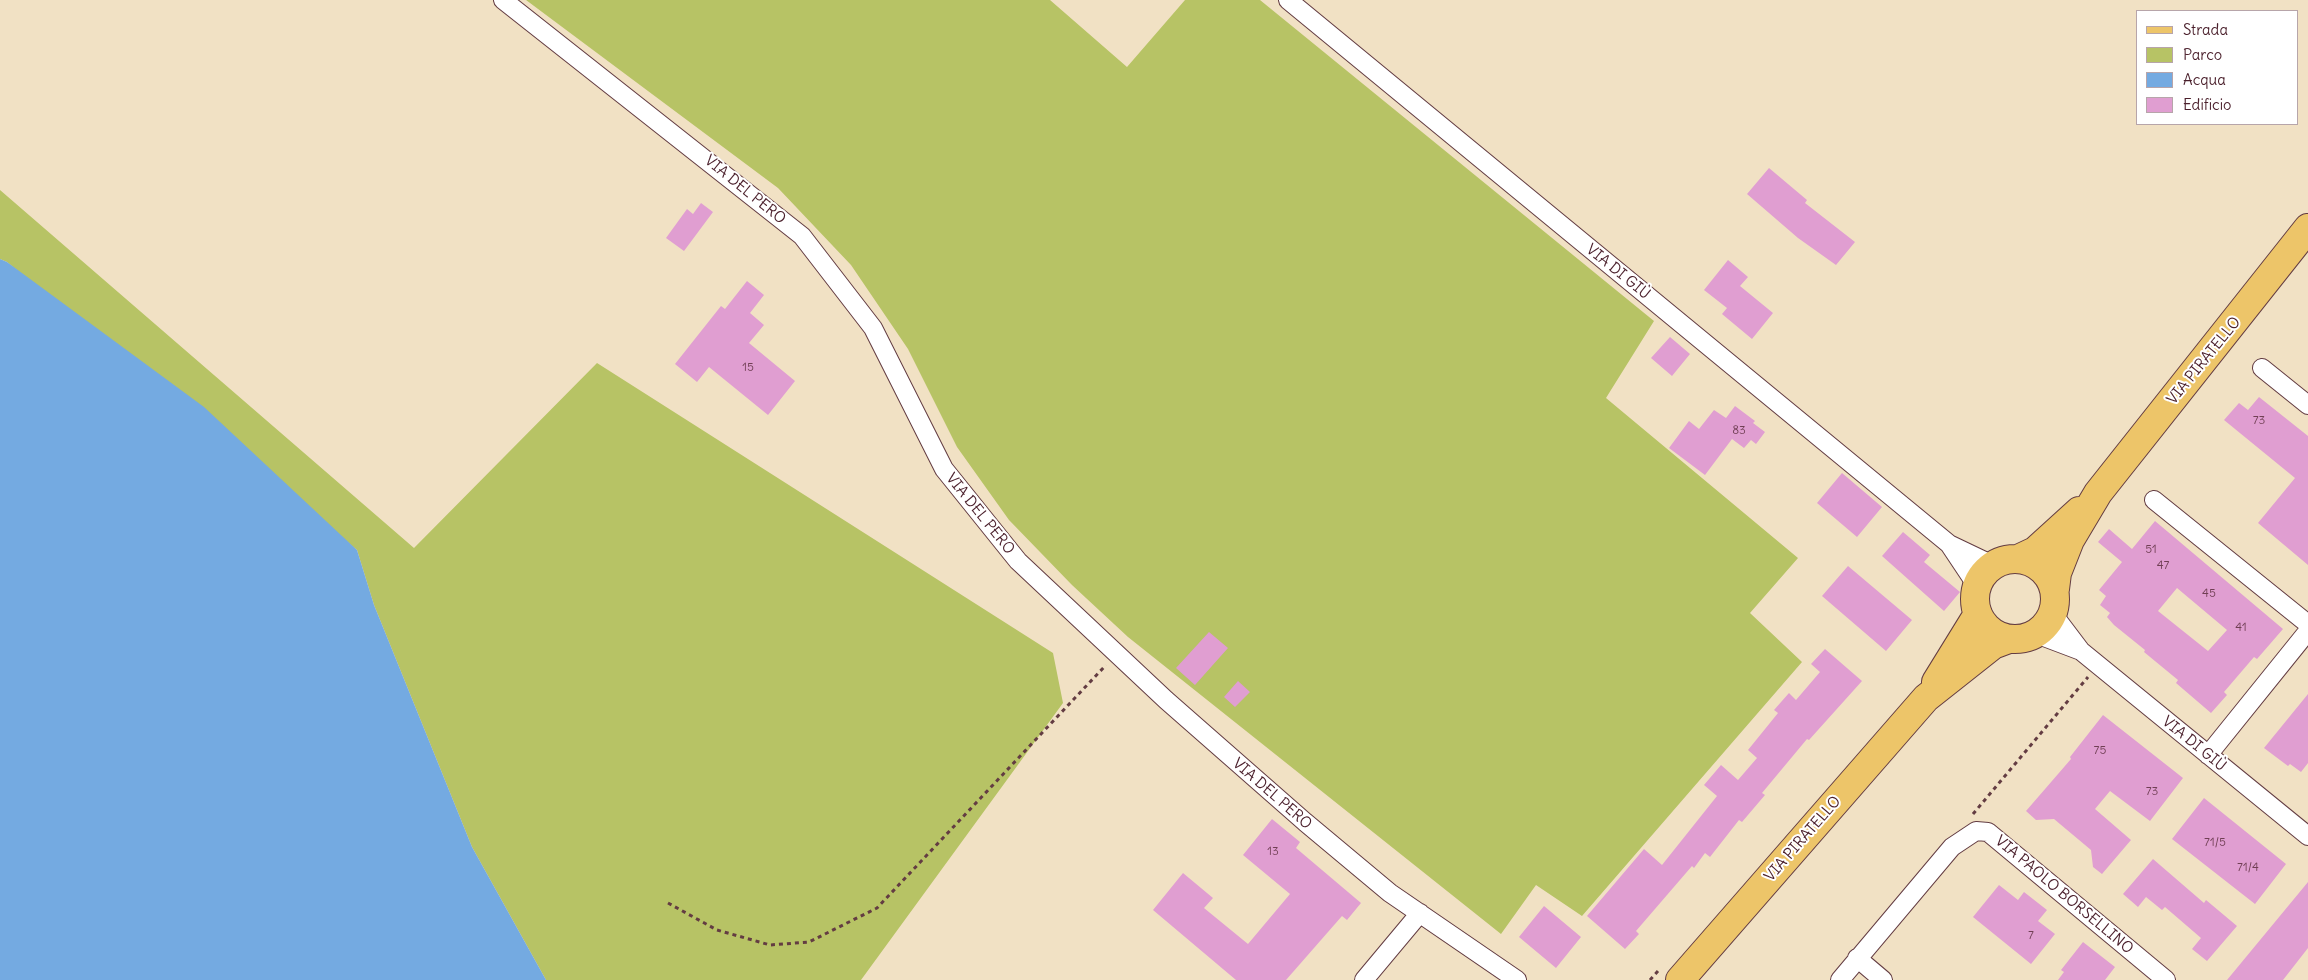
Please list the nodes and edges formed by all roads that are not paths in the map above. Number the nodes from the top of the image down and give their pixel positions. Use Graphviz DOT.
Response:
graph roads {
  1 [pos="503,0"];
  2 [pos="1288,0"];
  3 [pos="2308,228"];
  4 [pos="2262,368"];
  5 [pos="2308,406"];
  6 [pos="2098,493"];
  7 [pos="2154,500"];
  8 [pos="1949,544"];
  9 [pos="1996,570"];
  10 [pos="2048,612"];
  11 [pos="1978,614"];
  12 [pos="2308,624"];
  13 [pos="2308,631"];
  14 [pos="2009,639"];
  15 [pos="2081,650"];
  16 [pos="1926,698"];
  17 [pos="2208,755"];
  18 [pos="2308,836"];
  19 [pos="1420,913"];
  20 [pos="1857,958"];
  21 [pos="1364,980"];
  22 [pos="1517,980"];
  23 [pos="1680,980"];
  24 [pos="1840,980"];
  25 [pos="1884,980"];
  26 [pos="2166,980"];
  1 -- 19 [label="street, VIA DEL PERO"];
  2 -- 8 [label="street, VIA DI GIÙ"];
  3 -- 6 [label="main road, VIA PIRATELLO"];
  4 -- 5 [label="street"];
  6 -- 9 [label="main road, VIA PIRATELLO"];
  6 -- 10 [label="main road, VIA PIRATELLO"];
  7 -- 12 [label="street"];
  8 -- 9 [label="street, VIA DI GIÙ"];
  8 -- 9 [label="street, VIA DI GIÙ"];
  9 -- 10 [label="main road"];
  9 -- 11 [label="main road"];
  10 -- 14 [label="main road, VIA PIRATELLO"];
  10 -- 15 [label="street, VIA DI GIÙ"];
  10 -- 15 [label="street, VIA DI GIÙ"];
  11 -- 14 [label="main road"];
  11 -- 16 [label="main road, VIA PIRATELLO"];
  13 -- 17 [label="street"];
  14 -- 16 [label="main road, VIA PIRATELLO"];
  15 -- 17 [label="street, VIA DI GIÙ"];
  16 -- 23 [label="main road, VIA PIRATELLO"];
  17 -- 18 [label="street, VIA DI GIÙ"];
  19 -- 21 [label="street"];
  19 -- 22 [label="street, VIA DEL PERO"];
  20 -- 24 [label="street, VIA PAOLO BORSELLINO"];
  20 -- 25 [label="street"];
  20 -- 26 [label="street, VIA PAOLO BORSELLINO"];
}
